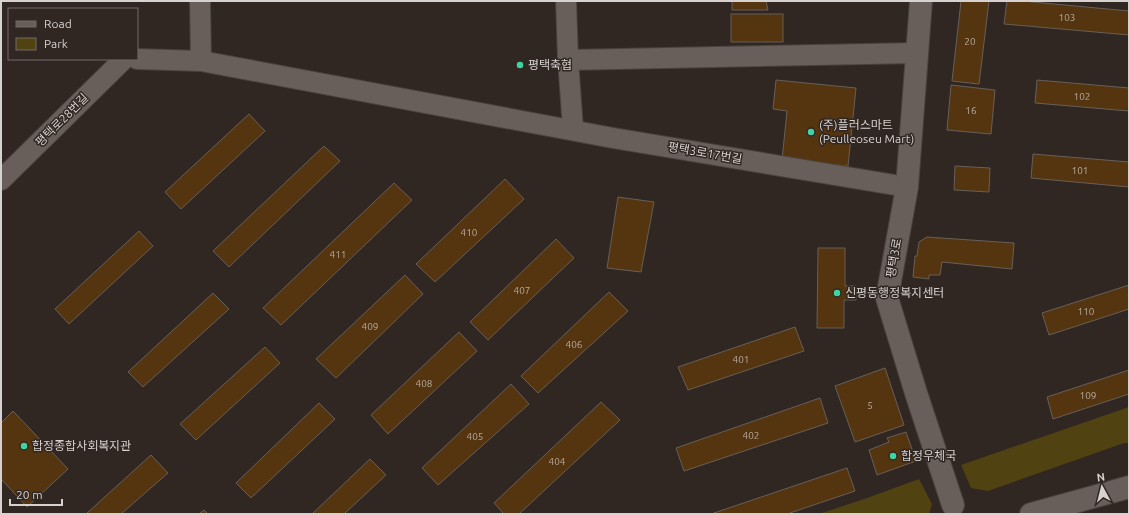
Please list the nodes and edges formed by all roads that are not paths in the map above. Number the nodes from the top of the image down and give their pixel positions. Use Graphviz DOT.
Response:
graph roads {
  1 [pos="200,1"];
  2 [pos="566,1"];
  3 [pos="921,1"];
  4 [pos="918,53"];
  5 [pos="138,59"];
  6 [pos="123,60"];
  7 [pos="568,60"];
  8 [pos="201,61"];
  9 [pos="573,129"];
  10 [pos="1,180"];
  11 [pos="907,188"];
  12 [pos="1129,487"];
  13 [pos="954,511"];
  14 [pos="1031,514"];
  15 [pos="1044,514"];
  1 -- 8 [label="street"];
  2 -- 7 [label="street"];
  3 -- 4 [label="street, 평택3로"];
  4 -- 7 [label="street"];
  4 -- 11 [label="street, 평택3로"];
  5 -- 8 [label="street"];
  6 -- 10 [label="street, 평택로28번길"];
  7 -- 9 [label="street"];
  8 -- 9 [label="street, 평택3로17번길"];
  9 -- 11 [label="street, 평택3로17번길"];
  11 -- 13 [label="street, 평택3로"];
  12 -- 14 [label="street"];
  12 -- 15 [label="street"];
}
